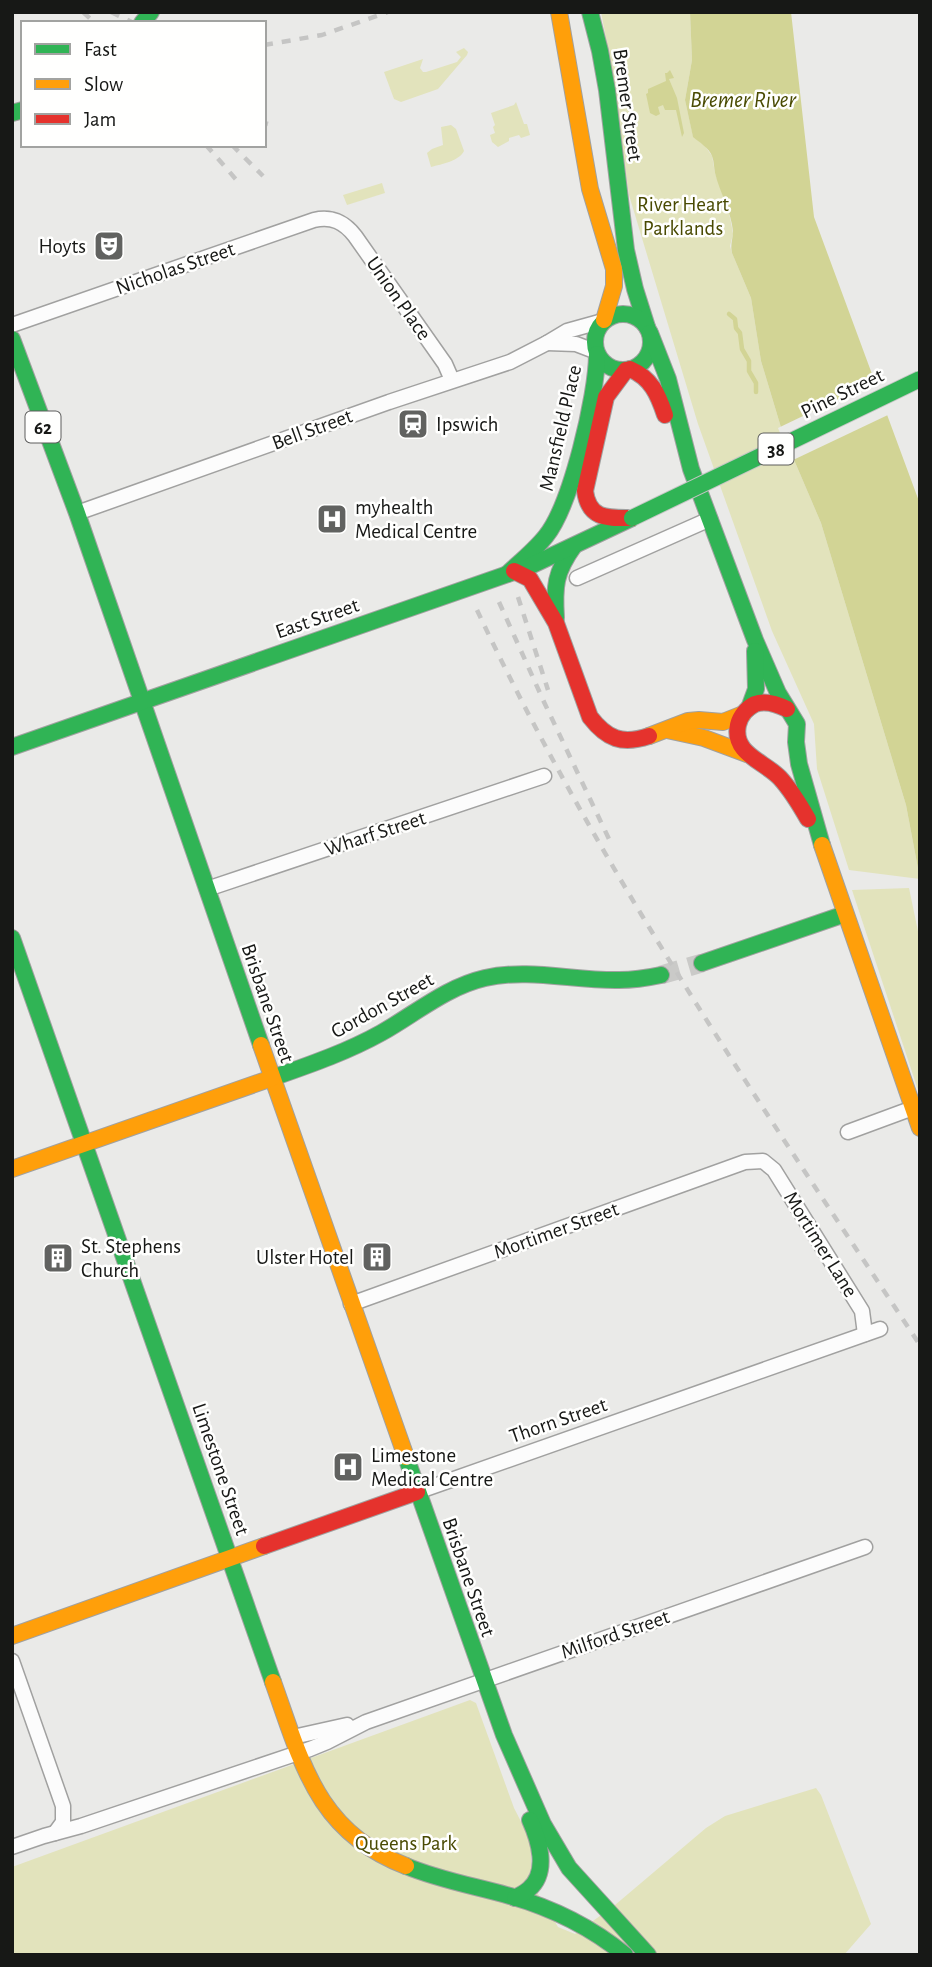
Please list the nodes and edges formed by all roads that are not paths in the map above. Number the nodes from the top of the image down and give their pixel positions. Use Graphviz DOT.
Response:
graph roads {
  1 [pos="559,12"];
  2 [pos="590,12"];
  3 [pos="338,220"];
  4 [pos="604,321"];
  5 [pos="12,325"];
  6 [pos="649,330"];
  7 [pos="12,339"];
  8 [pos="547,344"];
  9 [pos="597,353"];
  10 [pos="628,370"];
  11 [pos="920,379"];
  12 [pos="452,380"];
  13 [pos="691,469"];
  14 [pos="77,513"];
  15 [pos="632,518"];
  16 [pos="710,519"];
  17 [pos="574,546"];
  18 [pos="510,573"];
  19 [pos="577,578"];
  20 [pos="556,623"];
  21 [pos="755,640"];
  22 [pos="142,702"];
  23 [pos="787,709"];
  24 [pos="746,711"];
  25 [pos="667,730"];
  26 [pos="796,742"];
  27 [pos="12,747"];
  28 [pos="754,758"];
  29 [pos="544,776"];
  30 [pos="820,838"];
  31 [pos="206,889"];
  32 [pos="845,914"];
  33 [pos="12,939"];
  34 [pos="702,963"];
  35 [pos="661,975"];
  36 [pos="272,1078"];
  37 [pos="913,1108"];
  38 [pos="920,1128"];
  39 [pos="848,1132"];
  40 [pos="84,1144"];
  41 [pos="762,1161"];
  42 [pos="12,1169"];
  43 [pos="351,1304"];
  44 [pos="880,1329"];
  45 [pos="865,1334"];
  46 [pos="417,1492"];
  47 [pos="864,1547"];
  48 [pos="230,1558"];
  49 [pos="12,1636"];
  50 [pos="12,1661"];
  51 [pos="483,1680"];
  52 [pos="296,1745"];
  53 [pos="515,1764"];
  54 [pos="55,1833"];
  55 [pos="12,1847"];
  56 [pos="515,1898"];
  57 [pos="625,1955"];
  58 [pos="648,1955"];
  1 -- 4 [label="main road"];
  2 -- 6 [label="main road, Bremer Street"];
  3 -- 5 [label="street, Nicholas Street"];
  3 -- 12 [label="street, Union Place"];
  4 -- 6 [label="main road"];
  4 -- 8 [label="street, Bell Street"];
  4 -- 9 [label="main road"];
  6 -- 10 [label="main road"];
  6 -- 13 [label="main road, Bremer Street"];
  7 -- 14 [label="main road, Brisbane Street / 62"];
  8 -- 9 [label="street, Bell Street"];
  8 -- 12 [label="street, Bell Street"];
  9 -- 10 [label="main road"];
  9 -- 18 [label="main road, Mansfield Place"];
  10 -- 13 [label="main road, Bremer Street"];
  10 -- 15 [label="main road, Mansfield Place"];
  11 -- 15 [label="main road, Pine Street / 38, bridge"];
  12 -- 14 [label="street, Bell Street"];
  13 -- 16 [label="main road, Bremer Street"];
  14 -- 22 [label="main road, Brisbane Street / 62"];
  15 -- 17 [label="main road, East Street / 38"];
  16 -- 19 [label="street"];
  16 -- 21 [label="main road, Bremer Street"];
  17 -- 18 [label="main road, East Street / 38"];
  17 -- 20 [label="main road"];
  18 -- 20 [label="main road"];
  18 -- 22 [label="main road, East Street / 38"];
  20 -- 25 [label="main road"];
  21 -- 23 [label="main road, Bremer Street"];
  21 -- 24 [label="main road, Bremer Street"];
  22 -- 27 [label="main road, East Street"];
  22 -- 31 [label="main road, Brisbane Street"];
  23 -- 24 [label="main road"];
  23 -- 26 [label="main road, Bremer Street"];
  24 -- 25 [label="main road"];
  24 -- 28 [label="main road, Bremer Street"];
  25 -- 28 [label="main road"];
  26 -- 28 [label="main road"];
  26 -- 30 [label="main road, Bremer Street"];
  28 -- 30 [label="main road, Bremer Street"];
  29 -- 31 [label="street, Wharf Street"];
  30 -- 32 [label="main road, Bremer Street"];
  31 -- 36 [label="main road, Brisbane Street"];
  32 -- 34 [label="main road"];
  32 -- 37 [label="main road, Bremer Street"];
  33 -- 40 [label="main road, Limestone Street"];
  35 -- 36 [label="main road, Gordon Street"];
  36 -- 40 [label="main road, Gordon Street"];
  36 -- 43 [label="main road, Brisbane Street"];
  37 -- 38 [label="main road, Bremer Street"];
  37 -- 39 [label="street"];
  40 -- 42 [label="main road, Gordon Street"];
  40 -- 48 [label="main road, Limestone Street"];
  41 -- 43 [label="street, Mortimer Street"];
  41 -- 45 [label="street, Mortimer Lane"];
  43 -- 46 [label="main road, Brisbane Street"];
  44 -- 45 [label="street, Thorn Street"];
  45 -- 46 [label="street, Thorn Street"];
  46 -- 48 [label="main road, Thorn Street"];
  46 -- 51 [label="main road, Brisbane Street"];
  47 -- 51 [label="street, Milford Street"];
  48 -- 49 [label="main road, Thorn Street"];
  48 -- 52 [label="main road, Limestone Street"];
  50 -- 54 [label="street"];
  51 -- 52 [label="street, Milford Street"];
  51 -- 53 [label="main road, Brisbane Street"];
  52 -- 54 [label="street, Milford Street"];
  52 -- 56 [label="main road, Limestone Street"];
  53 -- 56 [label="main road"];
  53 -- 58 [label="main road"];
  54 -- 55 [label="street, Milford Street"];
  56 -- 57 [label="main road, Limestone Street"];
}
